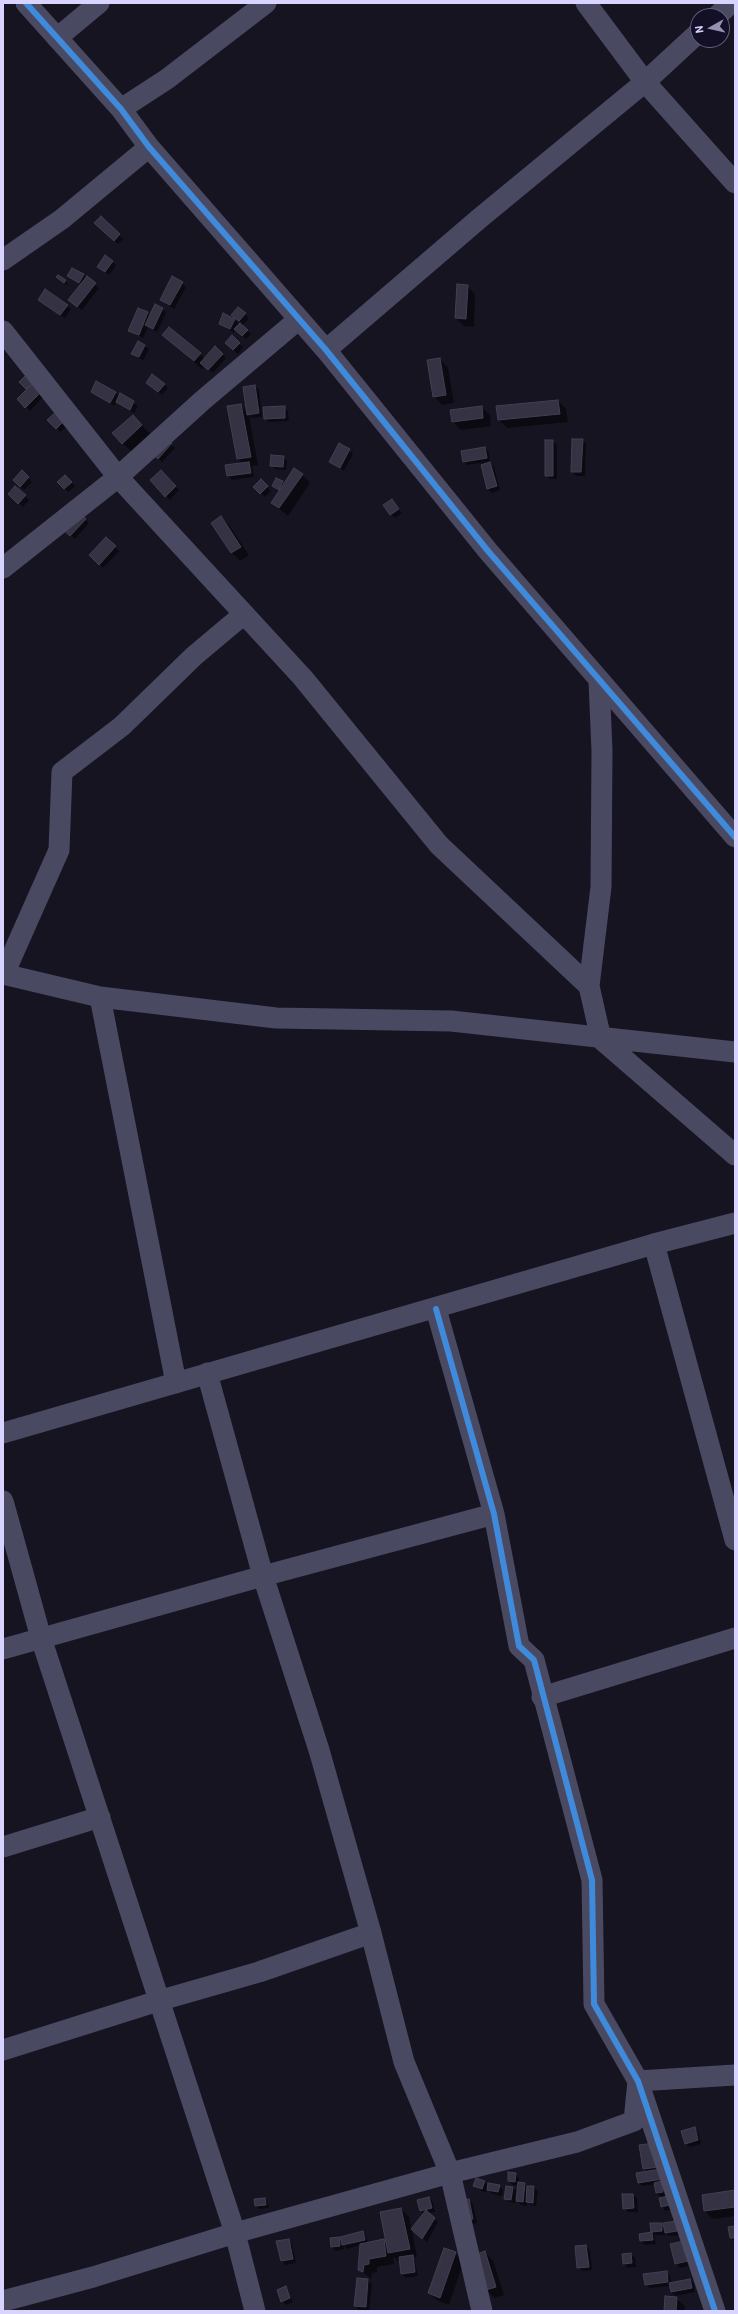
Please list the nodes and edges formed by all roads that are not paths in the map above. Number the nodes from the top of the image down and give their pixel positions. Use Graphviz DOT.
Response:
graph roads {
  1 [pos="26,3"];
  2 [pos="99,3"];
  3 [pos="266,3"];
  4 [pos="586,3"];
  5 [pos="57,38"];
  6 [pos="690,40"];
  7 [pos="645,82"];
  8 [pos="121,109"];
  9 [pos="149,147"];
  10 [pos="735,183"];
  11 [pos="3,260"];
  12 [pos="298,319"];
  13 [pos="3,331"];
  14 [pos="326,350"];
  15 [pos="118,477"];
  16 [pos="3,568"];
  17 [pos="244,614"];
  18 [pos="599,681"];
  19 [pos="735,837"];
  20 [pos="4,974"];
  21 [pos="589,986"];
  22 [pos="100,997"];
  23 [pos="601,1039"];
  24 [pos="735,1052"];
  25 [pos="735,1155"];
  26 [pos="735,1223"];
  27 [pos="654,1244"];
  28 [pos="436,1309"];
  29 [pos="207,1373"];
  30 [pos="176,1383"];
  31 [pos="3,1433"];
  32 [pos="3,1501"];
  33 [pos="494,1514"];
  34 [pos="735,1540"];
  35 [pos="263,1576"];
  36 [pos="41,1638"];
  37 [pos="735,1638"];
  38 [pos="3,1649"];
  39 [pos="542,1697"];
  40 [pos="100,1817"];
  41 [pos="3,1847"];
  42 [pos="371,1933"];
  43 [pos="158,2001"];
  44 [pos="3,2050"];
  45 [pos="735,2075"];
  46 [pos="638,2081"];
  47 [pos="450,2173"];
  48 [pos="234,2233"];
  49 [pos="3,2301"];
  50 [pos="255,2311"];
  51 [pos="482,2311"];
  52 [pos="715,2311"];
  1 -- 5 [label="street"];
  2 -- 5 [label="street"];
  3 -- 8 [label="street"];
  4 -- 7 [label="street"];
  5 -- 8 [label="street"];
  6 -- 7 [label="street"];
  7 -- 10 [label="street"];
  7 -- 14 [label="street"];
  8 -- 9 [label="street"];
  9 -- 11 [label="street"];
  9 -- 12 [label="street"];
  12 -- 14 [label="street"];
  12 -- 15 [label="street"];
  13 -- 15 [label="street"];
  14 -- 18 [label="street"];
  15 -- 16 [label="street"];
  15 -- 17 [label="street"];
  17 -- 20 [label="street"];
  17 -- 21 [label="street"];
  18 -- 19 [label="street"];
  18 -- 21 [label="street"];
  20 -- 22 [label="street"];
  21 -- 23 [label="street"];
  22 -- 23 [label="street"];
  22 -- 30 [label="street"];
  23 -- 24 [label="street"];
  23 -- 25 [label="street"];
  26 -- 27 [label="street"];
  27 -- 28 [label="street"];
  27 -- 34 [label="street"];
  28 -- 29 [label="street"];
  28 -- 33 [label="street"];
  29 -- 30 [label="street"];
  29 -- 35 [label="street"];
  30 -- 31 [label="street"];
  32 -- 36 [label="street"];
  33 -- 35 [label="street"];
  33 -- 39 [label="street"];
  35 -- 36 [label="street"];
  35 -- 42 [label="street"];
  36 -- 38 [label="street"];
  36 -- 40 [label="street"];
  37 -- 39 [label="street"];
  39 -- 46 [label="street"];
  40 -- 41 [label="street"];
  40 -- 43 [label="street"];
  42 -- 43 [label="street"];
  42 -- 47 [label="street"];
  43 -- 44 [label="street"];
  43 -- 48 [label="street"];
  45 -- 46 [label="street"];
  46 -- 47 [label="street"];
  46 -- 52 [label="street"];
  47 -- 48 [label="street"];
  47 -- 51 [label="street"];
  48 -- 49 [label="street"];
  48 -- 50 [label="street"];
}
